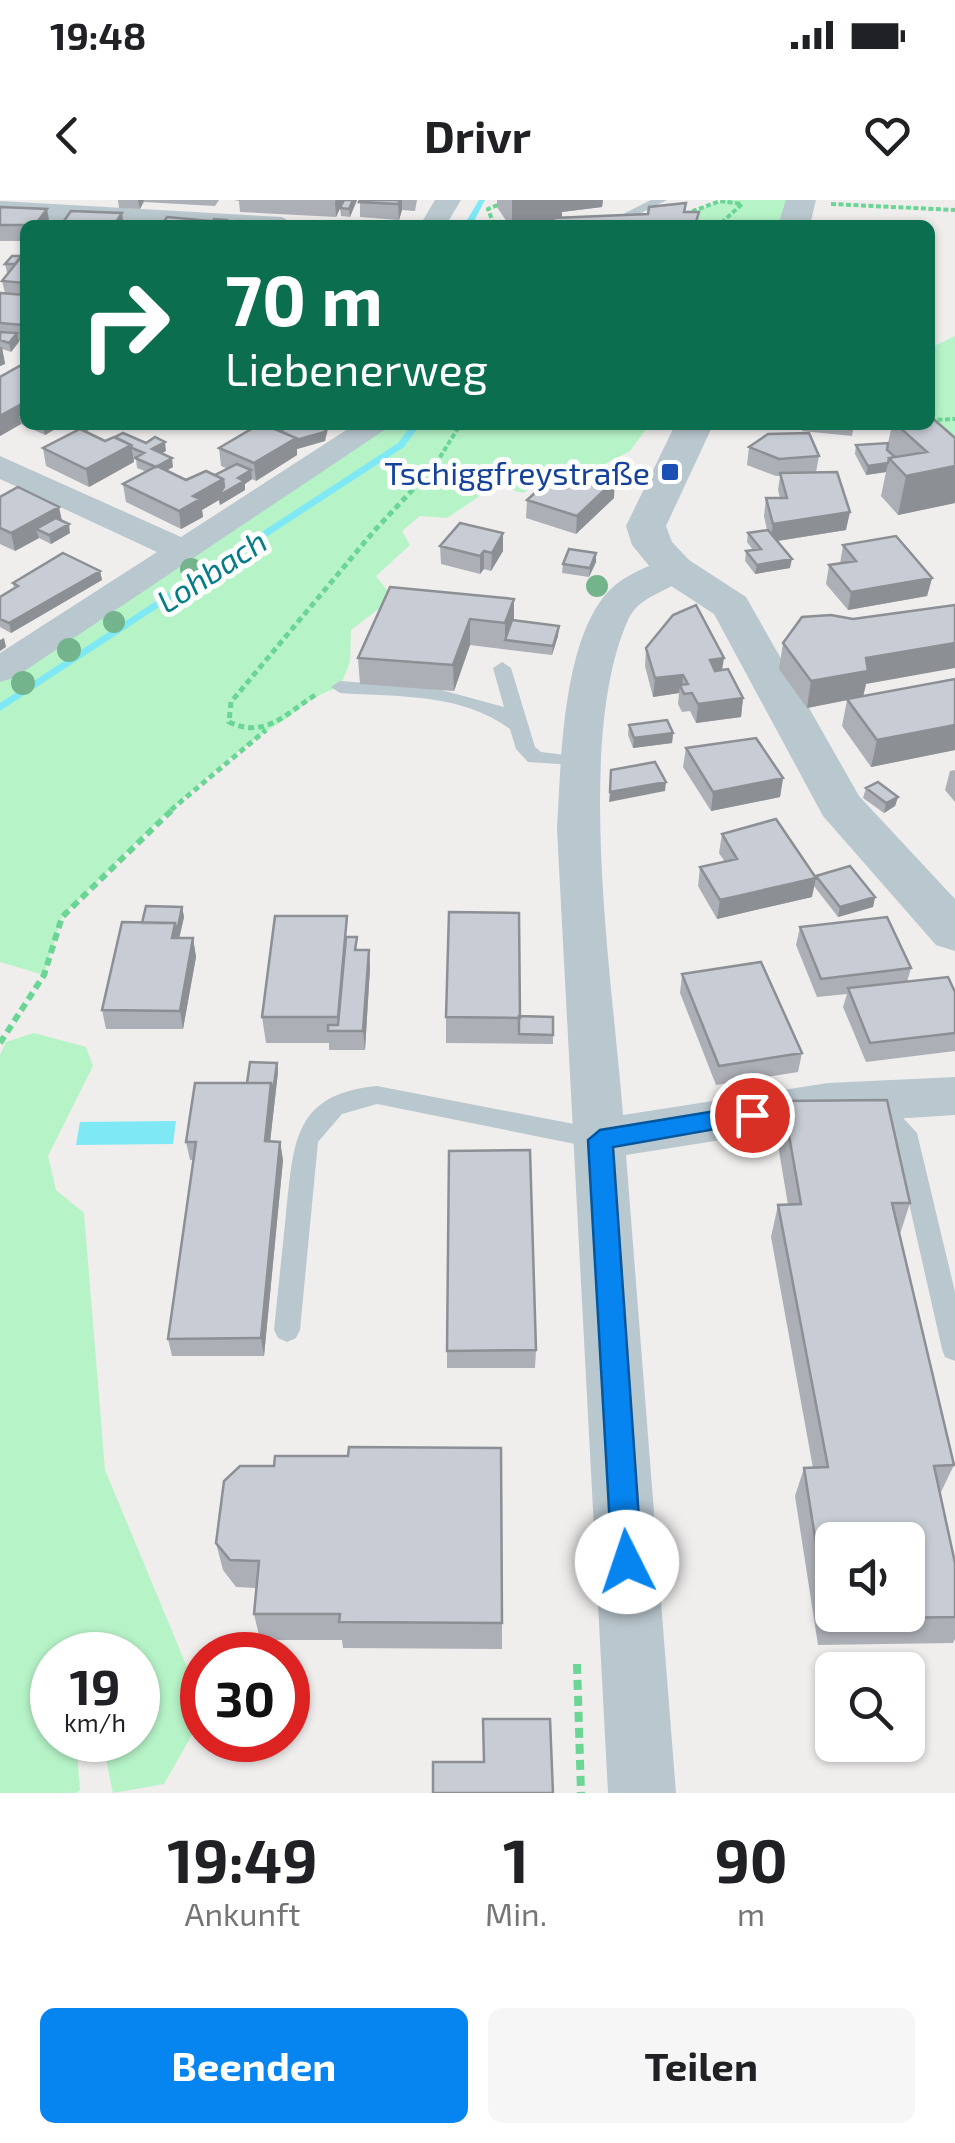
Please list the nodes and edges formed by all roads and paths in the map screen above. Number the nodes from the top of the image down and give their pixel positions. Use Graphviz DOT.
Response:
graph roads {
  1 [pos="661,200"];
  2 [pos="510,202"];
  3 [pos="812,202"];
  4 [pos="0,209"];
  5 [pos="955,210"];
  6 [pos="681,215"];
  7 [pos="136,220"];
  8 [pos="492,220"];
  9 [pos="618,220"];
  10 [pos="725,220"];
  11 [pos="368,430"];
  12 [pos="457,430"];
  13 [pos="692,430"];
  14 [pos="0,466"];
  15 [pos="183,552"];
  16 [pos="674,568"];
  17 [pos="502,668"];
  18 [pos="0,670"];
  19 [pos="340,687"];
  20 [pos="519,726"];
  21 [pos="269,728"];
  22 [pos="582,762"];
  23 [pos="955,932"];
  24 [pos="0,1044"];
  25 [pos="955,1096"];
  26 [pos="872,1098"];
  27 [pos="600,1140"];
  28 [pos="287,1330"];
  29 [pos="955,1349"];
  30 [pos="642,1793"];
  1 -- 9 [label="lane"];
  2 -- 8 [label="path"];
  3 -- 5 [label="path"];
  4 -- 7 [label="street"];
  6 -- 10 [label="path"];
  11 -- 15 [label="street"];
  12 -- 21 [label="path"];
  13 -- 16 [label="street"];
  14 -- 15 [label="street"];
  15 -- 18 [label="street"];
  16 -- 22 [label="street"];
  16 -- 23 [label="street"];
  17 -- 20 [label="lane"];
  19 -- 20 [label="lane"];
  19 -- 21 [label="path"];
  20 -- 22 [label="lane"];
  21 -- 24 [label="path"];
  22 -- 27 [label="street"];
  25 -- 26 [label="street"];
  26 -- 27 [label="street"];
  26 -- 29 [label="lane"];
  27 -- 28 [label="lane"];
  27 -- 30 [label="street"];
}
